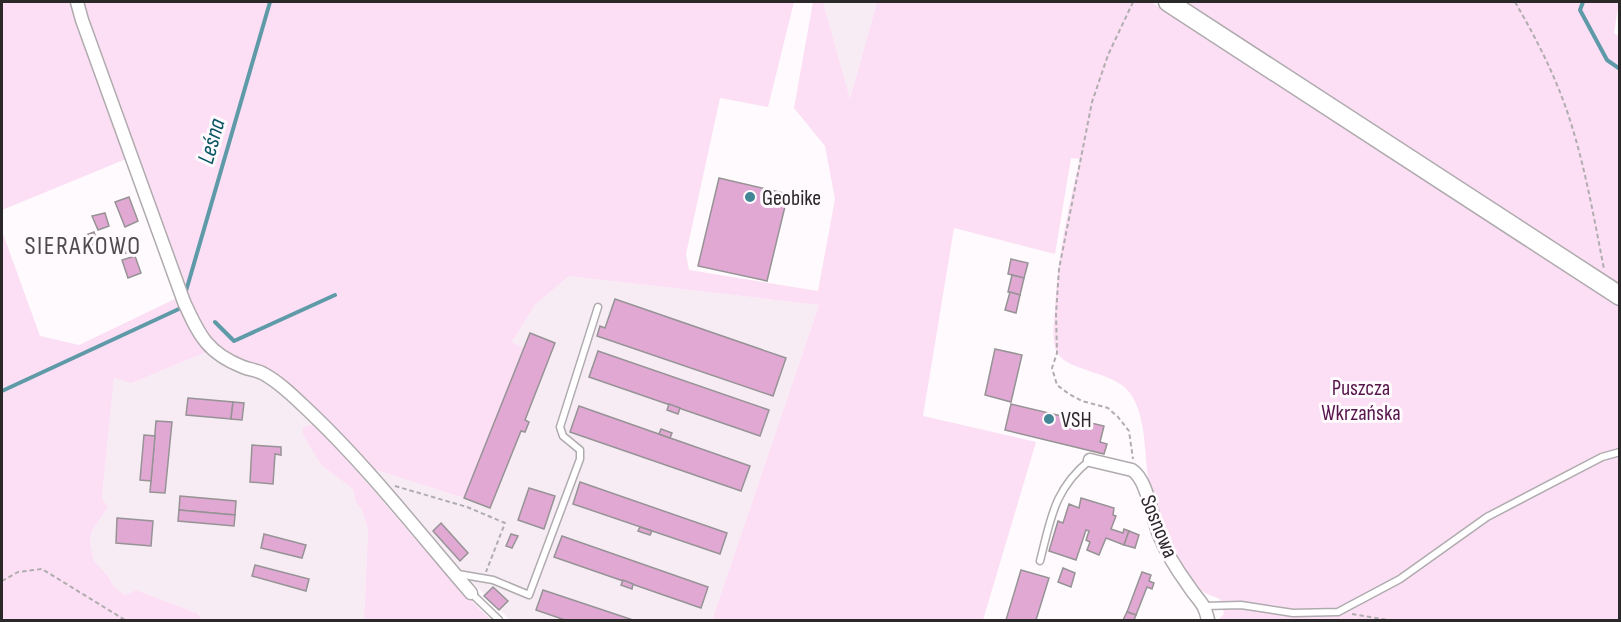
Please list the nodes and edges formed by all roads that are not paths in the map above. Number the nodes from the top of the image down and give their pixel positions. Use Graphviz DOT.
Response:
graph roads {
  1 [pos="77,2"];
  2 [pos="1168,2"];
  3 [pos="1614,293"];
  4 [pos="598,307"];
  5 [pos="1620,452"];
  6 [pos="1090,460"];
  7 [pos="1040,561"];
  8 [pos="454,574"];
  9 [pos="471,593"];
  10 [pos="1205,606"];
  11 [pos="499,621"];
  12 [pos="1208,621"];
  1 -- 8 [label="street"];
  2 -- 3 [label="street"];
  4 -- 8 [label="lane"];
  5 -- 10 [label="lane"];
  6 -- 7 [label="lane"];
  6 -- 10 [label="street, Sosnowa"];
  8 -- 9 [label="street"];
  9 -- 11 [label="lane"];
  10 -- 12 [label="street, Sosnowa"];
}
